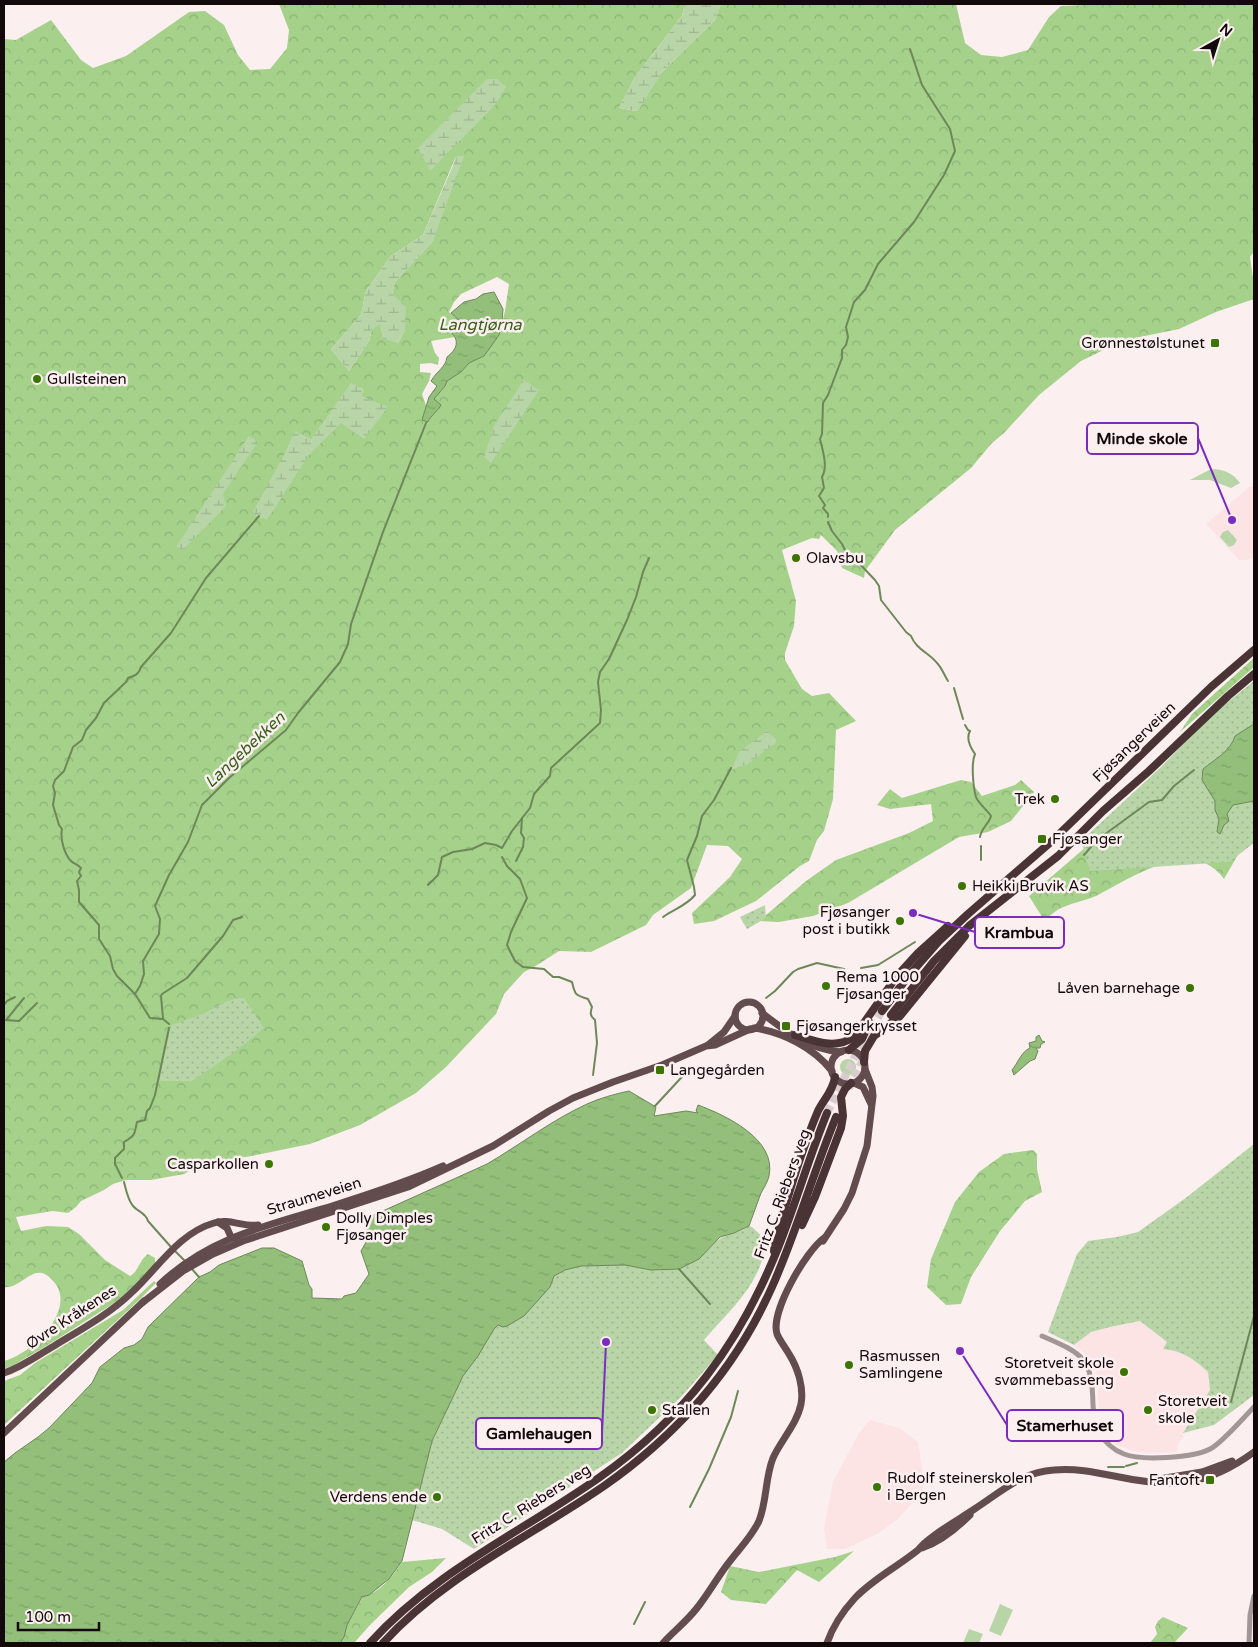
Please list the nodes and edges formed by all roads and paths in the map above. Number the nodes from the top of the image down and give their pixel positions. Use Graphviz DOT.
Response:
graph roads {
  1 [pos="1254,650"];
  2 [pos="1254,674"];
  3 [pos="968,914"];
  4 [pos="980,916"];
  5 [pos="875,1006"];
  6 [pos="882,1011"];
  7 [pos="762,1013"];
  8 [pos="891,1015"];
  9 [pos="735,1016"];
  10 [pos="752,1029"];
  11 [pos="795,1035"];
  12 [pos="706,1046"];
  13 [pos="845,1051"];
  14 [pos="864,1065"];
  15 [pos="833,1074"];
  16 [pos="852,1083"];
  17 [pos="872,1107"];
  18 [pos="827,1113"];
  19 [pos="836,1117"];
  20 [pos="507,1136"];
  21 [pos="218,1222"];
  22 [pos="271,1224"];
  23 [pos="231,1237"];
  24 [pos="242,1241"];
  25 [pos="772,1262"];
  26 [pos="772,1287"];
  27 [pos="142,1304"];
  28 [pos="1042,1336"];
  29 [pos="4,1373"];
  30 [pos="1254,1407"];
  31 [pos="4,1433"];
  32 [pos="1254,1447"];
  33 [pos="1254,1452"];
  34 [pos="1145,1481"];
  35 [pos="1254,1596"];
  36 [pos="370,1643"];
  37 [pos="384,1643"];
  38 [pos="663,1643"];
  39 [pos="827,1643"];
  40 [pos="1249,1643"];
  1 -- 3 [label="highway, Fjøsangerveien"];
  2 -- 4 [label="highway, Fjøsangerveien"];
  3 -- 5 [label="highway"];
  3 -- 6 [label="highway"];
  4 -- 8 [label="highway"];
  4 -- 14 [label="highway"];
  5 -- 11 [label="highway"];
  5 -- 13 [label="highway"];
  7 -- 9 [label="main road"];
  7 -- 10 [label="main road"];
  7 -- 11 [label="main road"];
  9 -- 10 [label="main road"];
  9 -- 12 [label="main road, Straumeveien"];
  10 -- 12 [label="main road, Straumeveien"];
  10 -- 15 [label="main road"];
  11 -- 13 [label="main road"];
  12 -- 20 [label="main road, Straumeveien"];
  13 -- 14 [label="main road"];
  13 -- 15 [label="main road"];
  14 -- 16 [label="main road"];
  14 -- 17 [label="main road"];
  15 -- 16 [label="main road"];
  15 -- 25 [label="highway"];
  16 -- 17 [label="main road"];
  16 -- 26 [label="highway"];
  17 -- 38 [label="main road"];
  18 -- 25 [label="highway, Fritz C. Riebers veg"];
  19 -- 26 [label="highway, Fritz C. Riebers veg"];
  20 -- 22 [label="main road, Straumeveien"];
  20 -- 24 [label="main road, Straumeveien"];
  21 -- 22 [label="main road"];
  21 -- 23 [label="main road"];
  21 -- 29 [label="main road, Øvre Kråkenes"];
  22 -- 23 [label="main road, Straumeveien"];
  23 -- 24 [label="main road"];
  23 -- 27 [label="main road, Straumeveien"];
  24 -- 27 [label="main road, Straumeveien"];
  25 -- 36 [label="highway, Fritz C. Riebers veg"];
  26 -- 37 [label="highway, Fritz C. Riebers veg"];
  27 -- 31 [label="main road, Straumeveien"];
  28 -- 30 [label="street"];
  32 -- 34 [label="main road"];
  33 -- 34 [label="main road"];
  34 -- 39 [label="main road"];
  35 -- 40 [label="street"];
}
